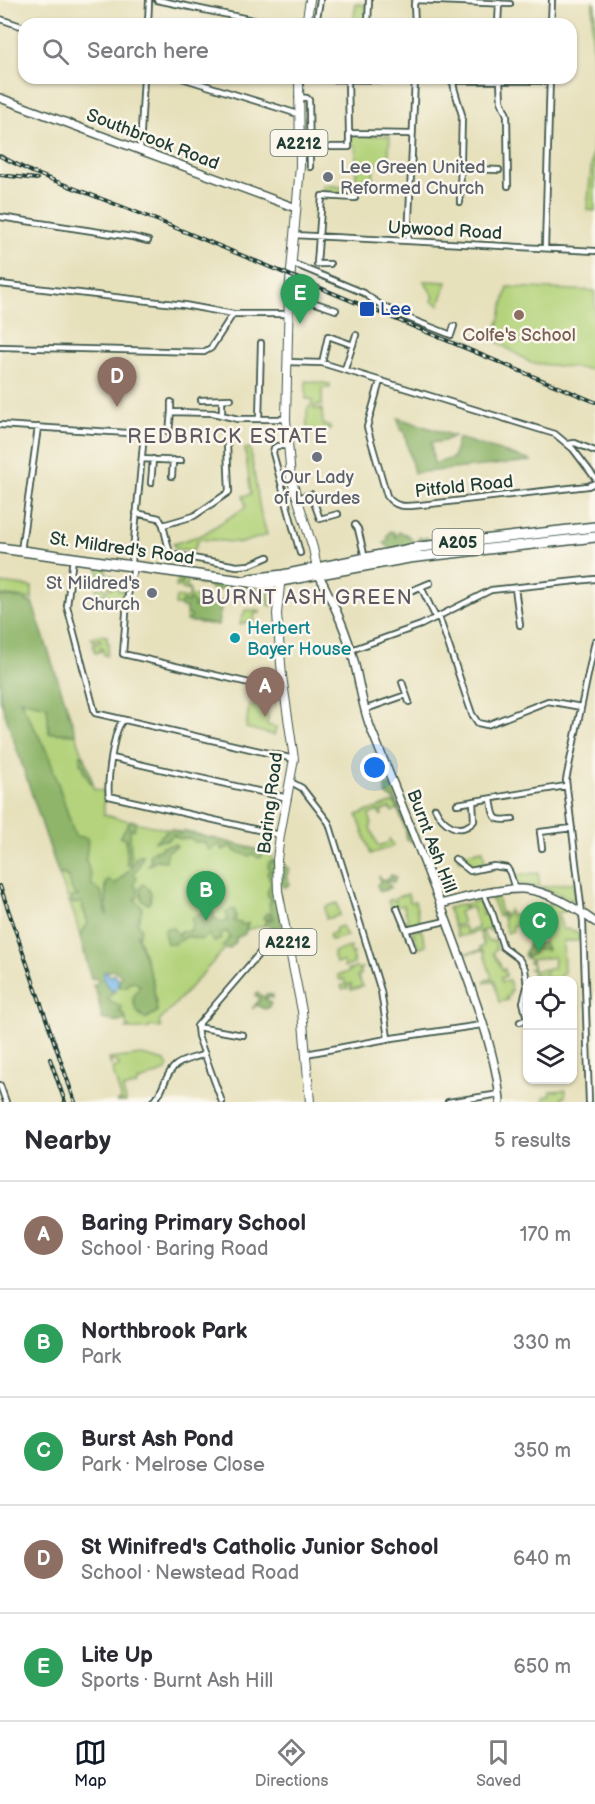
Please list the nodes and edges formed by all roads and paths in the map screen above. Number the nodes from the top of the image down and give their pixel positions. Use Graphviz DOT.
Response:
graph roads {
  1 [pos="149,0"];
  2 [pos="157,0"];
  3 [pos="310,0"];
  4 [pos="320,0"];
  5 [pos="369,0"];
  6 [pos="416,0"];
  7 [pos="552,0"];
  8 [pos="499,3"];
  9 [pos="510,4"];
  10 [pos="148,18"];
  11 [pos="243,18"];
  12 [pos="307,18"];
  13 [pos="317,18"];
  14 [pos="368,18"];
  15 [pos="415,18"];
  16 [pos="498,18"];
  17 [pos="551,18"];
  18 [pos="0,19"];
  19 [pos="18,25"];
  20 [pos="144,84"];
  21 [pos="201,84"];
  22 [pos="299,84"];
  23 [pos="348,84"];
  24 [pos="413,84"];
  25 [pos="454,84"];
  26 [pos="500,84"];
  27 [pos="550,84"];
  28 [pos="298,97"];
  29 [pos="0,98"];
  30 [pos="298,114"];
  31 [pos="349,133"];
  32 [pos="411,134"];
  33 [pos="331,147"];
  34 [pos="140,150"];
  35 [pos="299,157"];
  36 [pos="310,157"];
  37 [pos="310,167"];
  38 [pos="469,169"];
  39 [pos="499,170"];
  40 [pos="508,186"];
  41 [pos="355,198"];
  42 [pos="460,202"];
  43 [pos="296,208"];
  44 [pos="0,218"];
  45 [pos="294,235"];
  46 [pos="319,236"];
  47 [pos="148,241"];
  48 [pos="408,242"];
  49 [pos="545,248"];
  50 [pos="595,251"];
  51 [pos="291,264"];
  52 [pos="330,264"];
  53 [pos="0,284"];
  54 [pos="288,294"];
  55 [pos="336,310"];
  56 [pos="233,314"];
  57 [pos="288,314"];
  58 [pos="454,326"];
  59 [pos="356,335"];
  60 [pos="261,343"];
  61 [pos="353,345"];
  62 [pos="0,347"];
  63 [pos="287,362"];
  64 [pos="322,363"];
  65 [pos="345,369"];
  66 [pos="380,381"];
  67 [pos="231,399"];
  68 [pos="201,400"];
  69 [pos="222,400"];
  70 [pos="171,402"];
  71 [pos="171,412"];
  72 [pos="222,415"];
  73 [pos="259,419"];
  74 [pos="286,419"];
  75 [pos="0,425"];
  76 [pos="38,427"];
  77 [pos="169,432"];
  78 [pos="227,444"];
  79 [pos="568,444"];
  80 [pos="288,446"];
  81 [pos="595,451"];
  82 [pos="142,459"];
  83 [pos="153,459"];
  84 [pos="173,460"];
  85 [pos="181,461"];
  86 [pos="172,476"];
  87 [pos="595,478"];
  88 [pos="151,483"];
  89 [pos="595,483"];
  90 [pos="298,498"];
  91 [pos="136,513"];
  92 [pos="338,514"];
  93 [pos="164,525"];
  94 [pos="355,525"];
  95 [pos="595,527"];
  96 [pos="595,537"];
  97 [pos="22,547"];
  98 [pos="0,548"];
  99 [pos="300,553"];
  100 [pos="268,557"];
  101 [pos="365,558"];
  102 [pos="72,563"];
  103 [pos="132,566"];
  104 [pos="321,570"];
  105 [pos="595,579"];
  106 [pos="274,581"];
  107 [pos="430,583"];
  108 [pos="422,587"];
  109 [pos="515,588"];
  110 [pos="413,590"];
  111 [pos="277,612"];
  112 [pos="437,618"];
  113 [pos="520,626"];
  114 [pos="595,641"];
  115 [pos="351,650"];
  116 [pos="402,682"];
  117 [pos="284,691"];
  118 [pos="406,695"];
  119 [pos="408,702"];
  120 [pos="581,707"];
  121 [pos="366,710"];
  122 [pos="120,720"];
  123 [pos="112,758"];
  124 [pos="294,759"];
  125 [pos="291,782"];
  126 [pos="566,786"];
  127 [pos="288,798"];
  128 [pos="491,799"];
  129 [pos="473,802"];
  130 [pos="457,804"];
  131 [pos="435,808"];
  132 [pos="513,819"];
  133 [pos="572,828"];
  134 [pos="280,835"];
  135 [pos="542,848"];
  136 [pos="455,859"];
  137 [pos="515,889"];
  138 [pos="484,895"];
  139 [pos="440,904"];
  140 [pos="397,908"];
  141 [pos="582,913"];
  142 [pos="446,921"];
  143 [pos="595,922"];
  144 [pos="406,930"];
  145 [pos="286,932"];
  146 [pos="413,949"];
  147 [pos="526,976"];
  148 [pos="523,1020"];
  149 [pos="520,1022"];
  150 [pos="482,1025"];
  151 [pos="197,1027"];
  152 [pos="243,1035"];
  153 [pos="388,1038"];
  154 [pos="205,1054"];
  155 [pos="306,1054"];
  156 [pos="0,1085"];
  157 [pos="500,1098"];
  158 [pos="6,1102"];
  159 [pos="152,1102"];
  160 [pos="222,1102"];
  161 [pos="310,1102"];
  162 [pos="448,1102"];
  163 [pos="589,1102"];
  1 -- 10 [label="street"];
  2 -- 11 [label="street"];
  3 -- 12 [label="main road"];
  4 -- 13 [label="street"];
  5 -- 14 [label="street"];
  6 -- 8 [label="street"];
  6 -- 15 [label="street"];
  7 -- 17 [label="street"];
  8 -- 9 [label="street"];
  8 -- 16 [label="street"];
  18 -- 19 [label="street"];
  20 -- 34 [label="street"];
  21 -- 30 [label="street"];
  22 -- 28 [label="main road, A2212"];
  23 -- 31 [label="street"];
  24 -- 32 [label="street"];
  25 -- 42 [label="street"];
  26 -- 40 [label="street"];
  27 -- 49 [label="street"];
  28 -- 30 [label="main road, A2212"];
  28 -- 36 [label="street"];
  29 -- 34 [label="street, Southbrook Road"];
  30 -- 35 [label="main road, A2212"];
  31 -- 32 [label="street"];
  31 -- 33 [label="street"];
  32 -- 48 [label="street"];
  34 -- 43 [label="street, Southbrook Road"];
  35 -- 36 [label="street"];
  35 -- 43 [label="main road, A2212"];
  36 -- 37 [label="street"];
  38 -- 39 [label="street"];
  41 -- 46 [label="street"];
  43 -- 45 [label="main road, A2212"];
  44 -- 47 [label="street"];
  45 -- 46 [label="street, Upwood Road"];
  45 -- 51 [label="main road, A2212"];
  46 -- 48 [label="street, Upwood Road"];
  46 -- 52 [label="street"];
  48 -- 49 [label="street, Upwood Road"];
  49 -- 50 [label="street, Upwood Road"];
  51 -- 54 [label="main road, A2212"];
  51 -- 58 [label="street"];
  53 -- 56 [label="street"];
  54 -- 55 [label="street"];
  54 -- 57 [label="main road, Burnt Ash Hill / A2212"];
  56 -- 57 [label="street"];
  56 -- 62 [label="street"];
  57 -- 63 [label="main road, Burnt Ash Hill / A2212"];
  59 -- 61 [label="street"];
  60 -- 73 [label="street"];
  61 -- 64 [label="street"];
  61 -- 65 [label="street"];
  63 -- 64 [label="street"];
  63 -- 74 [label="main road, Burnt Ash Hill / A2212"];
  64 -- 65 [label="street"];
  65 -- 66 [label="street"];
  66 -- 79 [label="street"];
  66 -- 89 [label="street, Pitfold Road"];
  67 -- 69 [label="street"];
  68 -- 69 [label="street"];
  69 -- 72 [label="street"];
  70 -- 71 [label="street"];
  71 -- 72 [label="street"];
  71 -- 77 [label="street"];
  72 -- 73 [label="street"];
  73 -- 74 [label="street"];
  74 -- 80 [label="main road, Burnt Ash Hill / A2212"];
  75 -- 76 [label="street"];
  76 -- 82 [label="street"];
  76 -- 97 [label="street"];
  78 -- 93 [label="street"];
  79 -- 81 [label="street"];
  79 -- 87 [label="street"];
  80 -- 90 [label="main road, Burnt Ash Hill / A2212"];
  80 -- 99 [label="street"];
  82 -- 83 [label="street"];
  82 -- 91 [label="street"];
  83 -- 84 [label="street"];
  83 -- 88 [label="street"];
  84 -- 85 [label="street"];
  84 -- 86 [label="street"];
  90 -- 92 [label="street"];
  90 -- 104 [label="main road, Burnt Ash Hill / A2212"];
  91 -- 93 [label="street"];
  91 -- 103 [label="street"];
  93 -- 100 [label="street"];
  94 -- 101 [label="street"];
  95 -- 101 [label="highway, A205"];
  96 -- 104 [label="highway, A205"];
  97 -- 98 [label="highway, St. Mildred's Road / A205"];
  97 -- 102 [label="highway, St. Mildred's Road / A205"];
  101 -- 104 [label="highway, A205"];
  102 -- 103 [label="highway, St. Mildred's Road / A205"];
  102 -- 122 [label="street"];
  103 -- 106 [label="highway, St. Mildred's Road / A205"];
  103 -- 117 [label="street"];
  104 -- 106 [label="highway, A205"];
  104 -- 115 [label="street, Burnt Ash Hill"];
  105 -- 109 [label="street"];
  106 -- 111 [label="main road, Baring Road / A2212"];
  106 -- 111 [label="main road, Baring Road / A2212"];
  107 -- 108 [label="street"];
  108 -- 110 [label="street"];
  108 -- 112 [label="street"];
  109 -- 112 [label="street"];
  109 -- 113 [label="street"];
  111 -- 117 [label="main road, Baring Road / A2212"];
  112 -- 115 [label="street"];
  112 -- 120 [label="street"];
  114 -- 120 [label="street"];
  115 -- 121 [label="street, Burnt Ash Hill"];
  116 -- 118 [label="street"];
  117 -- 124 [label="main road, Baring Road / A2212"];
  118 -- 119 [label="street"];
  118 -- 121 [label="street"];
  120 -- 126 [label="street"];
  121 -- 139 [label="street, Burnt Ash Hill"];
  122 -- 123 [label="street"];
  122 -- 124 [label="street"];
  123 -- 127 [label="street"];
  123 -- 134 [label="street"];
  124 -- 125 [label="main road, Baring Road / A2212"];
  125 -- 127 [label="main road, Baring Road / A2212"];
  125 -- 153 [label="street"];
  126 -- 128 [label="street"];
  126 -- 133 [label="street"];
  127 -- 134 [label="main road, Baring Road / A2212"];
  128 -- 129 [label="street"];
  128 -- 132 [label="street"];
  129 -- 130 [label="street"];
  129 -- 131 [label="street"];
  133 -- 135 [label="street"];
  133 -- 141 [label="street"];
  134 -- 145 [label="main road, Baring Road / A2212"];
  136 -- 137 [label="street"];
  137 -- 138 [label="street"];
  137 -- 141 [label="street"];
  138 -- 139 [label="street"];
  138 -- 147 [label="street"];
  139 -- 142 [label="street, Burnt Ash Hill"];
  140 -- 144 [label="street"];
  141 -- 143 [label="street"];
  141 -- 163 [label="street"];
  142 -- 144 [label="street"];
  142 -- 150 [label="street, Burnt Ash Hill"];
  144 -- 146 [label="street"];
  145 -- 151 [label="street"];
  145 -- 155 [label="main road, Baring Road / A2212"];
  148 -- 149 [label="street"];
  150 -- 153 [label="street"];
  150 -- 157 [label="street, Burnt Ash Hill"];
  151 -- 152 [label="street"];
  151 -- 154 [label="street"];
  153 -- 155 [label="street"];
  154 -- 159 [label="street"];
  154 -- 160 [label="street"];
  155 -- 161 [label="main road, Baring Road / A2212"];
  156 -- 158 [label="street"];
  157 -- 162 [label="street"];
}
